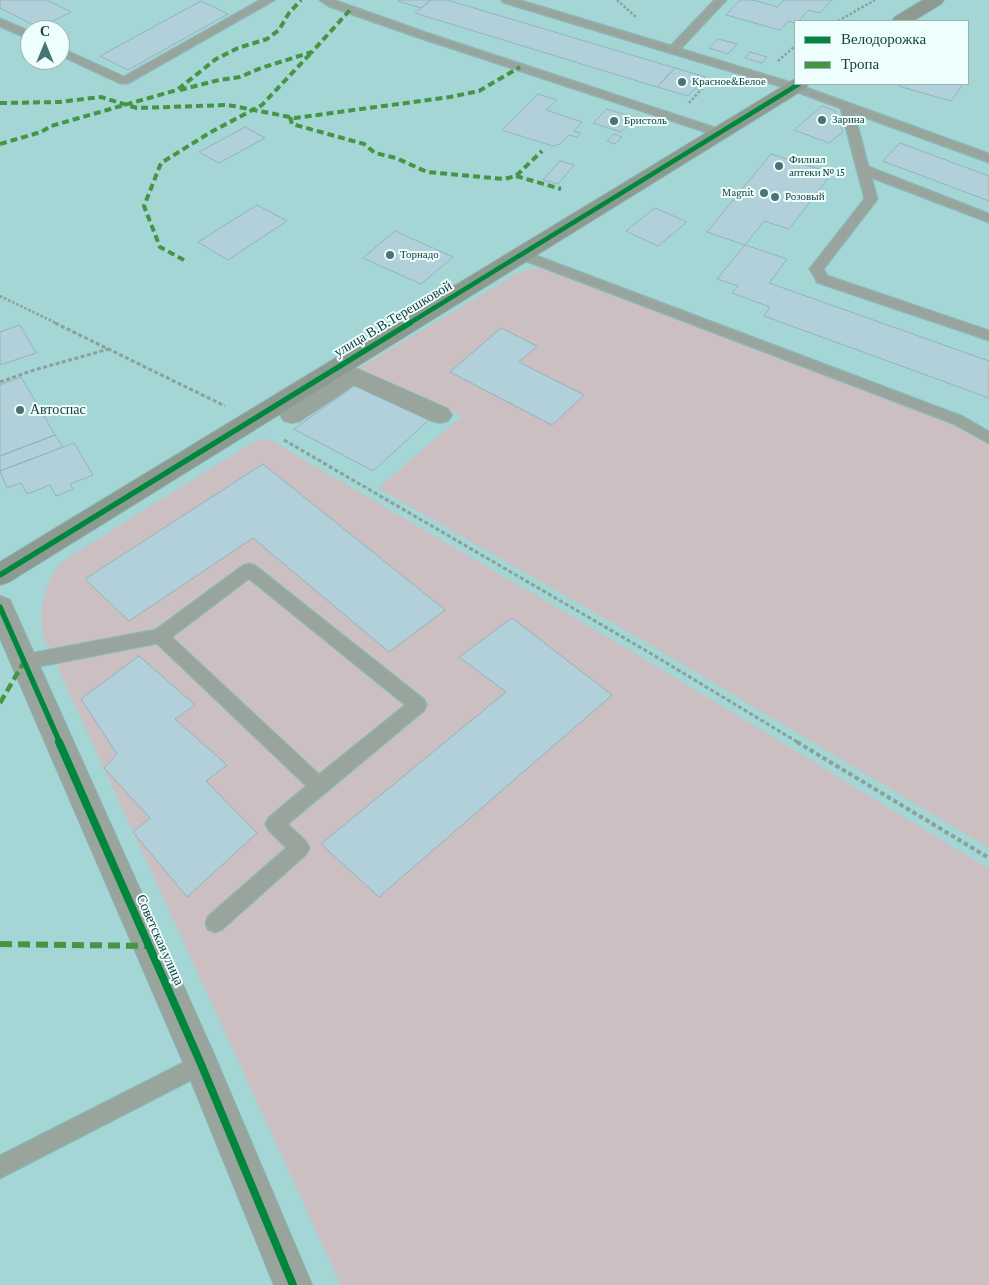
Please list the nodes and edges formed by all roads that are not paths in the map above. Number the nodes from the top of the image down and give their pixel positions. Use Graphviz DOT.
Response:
graph roads {
  1 [pos="268,0"];
  2 [pos="326,0"];
  3 [pos="507,0"];
  4 [pos="721,0"];
  5 [pos="936,0"];
  6 [pos="903,20"];
  7 [pos="0,22"];
  8 [pos="20,31"];
  9 [pos="674,50"];
  10 [pos="70,55"];
  11 [pos="794,84"];
  12 [pos="797,85"];
  13 [pos="846,105"];
  14 [pos="720,133"];
  15 [pos="989,158"];
  16 [pos="862,169"];
  17 [pos="989,218"];
  18 [pos="522,255"];
  19 [pos="989,336"];
  20 [pos="345,371"];
  21 [pos="292,416"];
  22 [pos="440,416"];
  23 [pos="989,438"];
  24 [pos="0,575"];
  25 [pos="0,607"];
  26 [pos="160,636"];
  27 [pos="24,662"];
  28 [pos="319,786"];
  29 [pos="215,923"];
  30 [pos="201,1064"];
  31 [pos="0,1167"];
  32 [pos="293,1285"];
  1 -- 10 [label="lane"];
  2 -- 14 [label="lane"];
  3 -- 9 [label="lane"];
  4 -- 9 [label="lane"];
  5 -- 6 [label="street"];
  7 -- 8 [label="lane"];
  9 -- 11 [label="lane"];
  12 -- 13 [label="lane"];
  12 -- 14 [label="street, улица В.В.Терешковой"];
  13 -- 15 [label="lane"];
  13 -- 16 [label="lane"];
  14 -- 18 [label="street, улица В.В.Терешковой"];
  16 -- 17 [label="lane"];
  16 -- 19 [label="lane"];
  18 -- 20 [label="street, улица В.В.Терешковой"];
  18 -- 23 [label="lane"];
  20 -- 21 [label="street"];
  20 -- 22 [label="street"];
  20 -- 24 [label="street, улица В.В.Терешковой"];
  25 -- 27 [label="street, Советская улица"];
  26 -- 27 [label="lane"];
  26 -- 28 [label="lane"];
  26 -- 28 [label="lane"];
  27 -- 30 [label="street, Советская улица"];
  28 -- 29 [label="lane"];
  30 -- 31 [label="lane"];
  30 -- 32 [label="street, Советская улица"];
}
